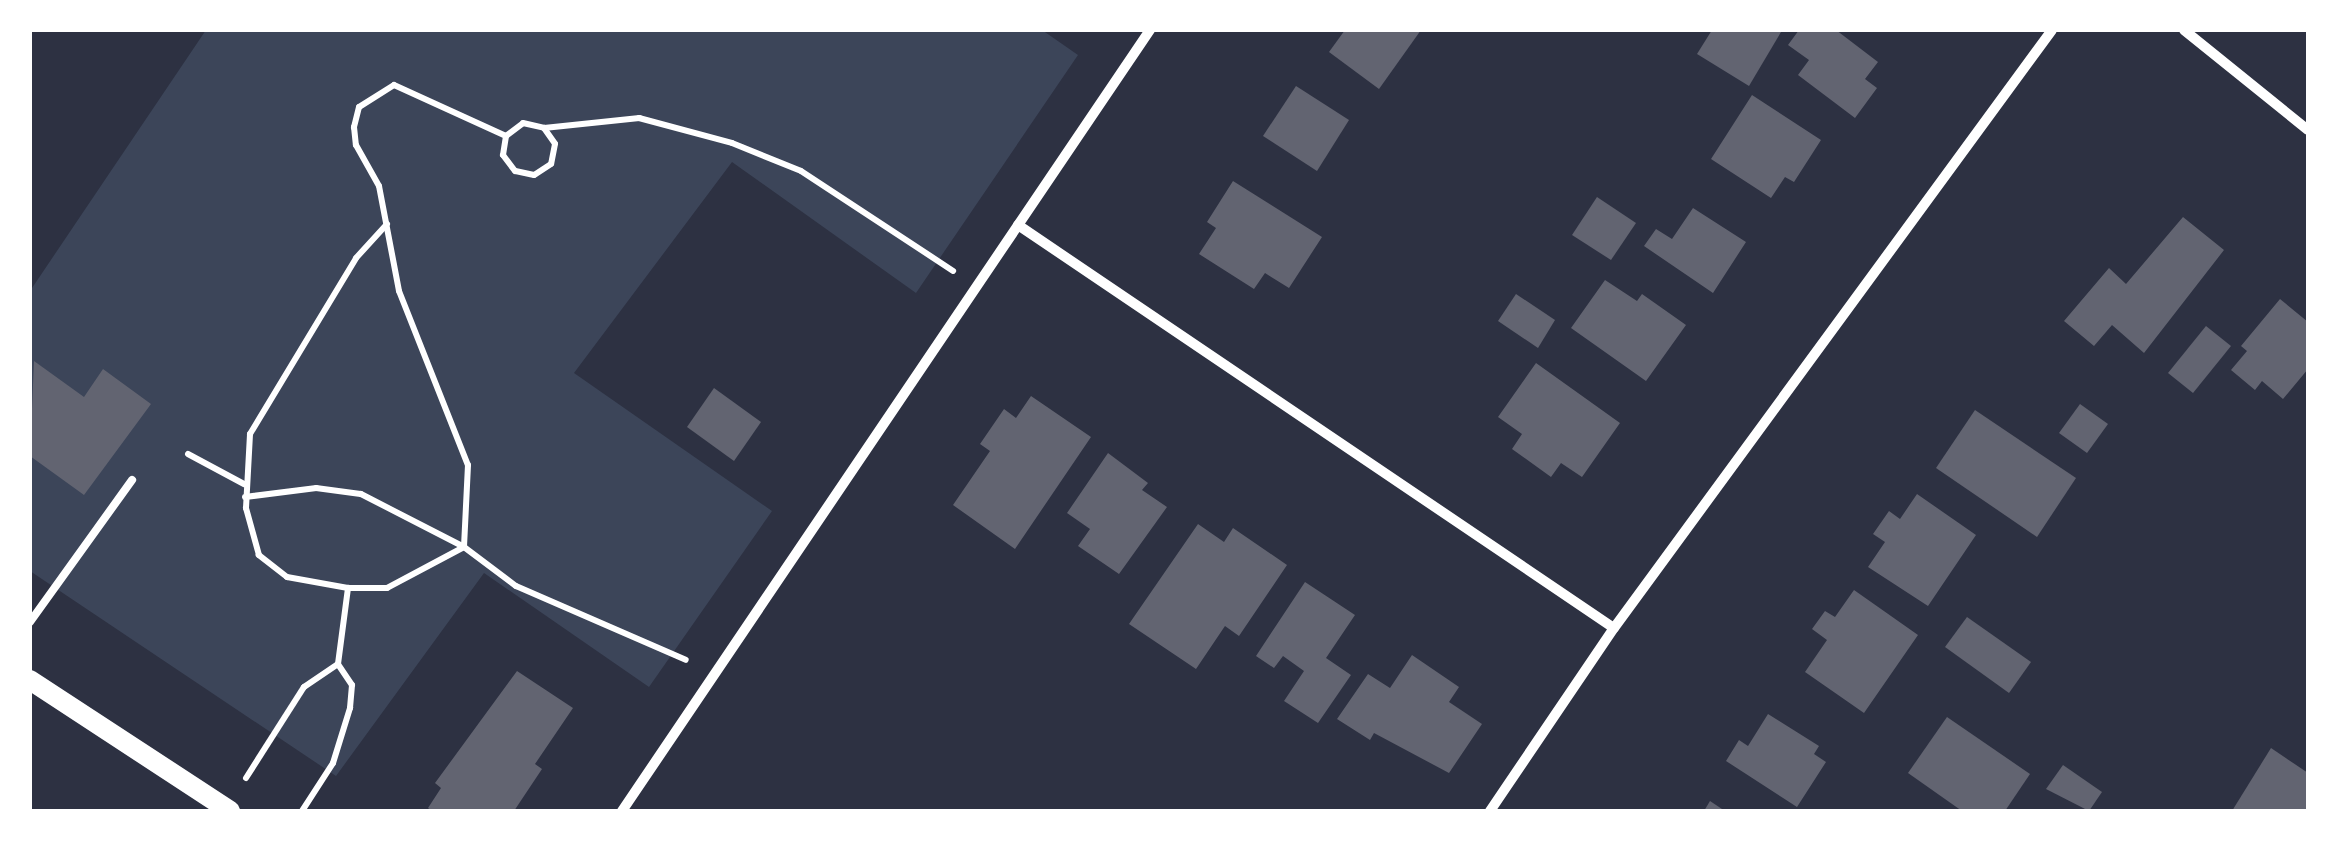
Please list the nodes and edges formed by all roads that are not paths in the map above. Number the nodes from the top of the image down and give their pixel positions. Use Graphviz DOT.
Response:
graph roads {
  1 [pos="1150,30"];
  2 [pos="2052,30"];
  3 [pos="2184,30"];
  4 [pos="2308,130"];
  5 [pos="1018,225"];
  6 [pos="132,480"];
  7 [pos="30,622"];
  8 [pos="1614,628"];
  9 [pos="30,680"];
  10 [pos="228,810"];
  11 [pos="622,811"];
  12 [pos="1490,811"];
  1 -- 5 [label="street"];
  2 -- 8 [label="street"];
  3 -- 4 [label="street"];
  5 -- 8 [label="street"];
  5 -- 11 [label="street"];
  6 -- 7 [label="lane"];
  8 -- 12 [label="street"];
  9 -- 10 [label="main road"];
}
